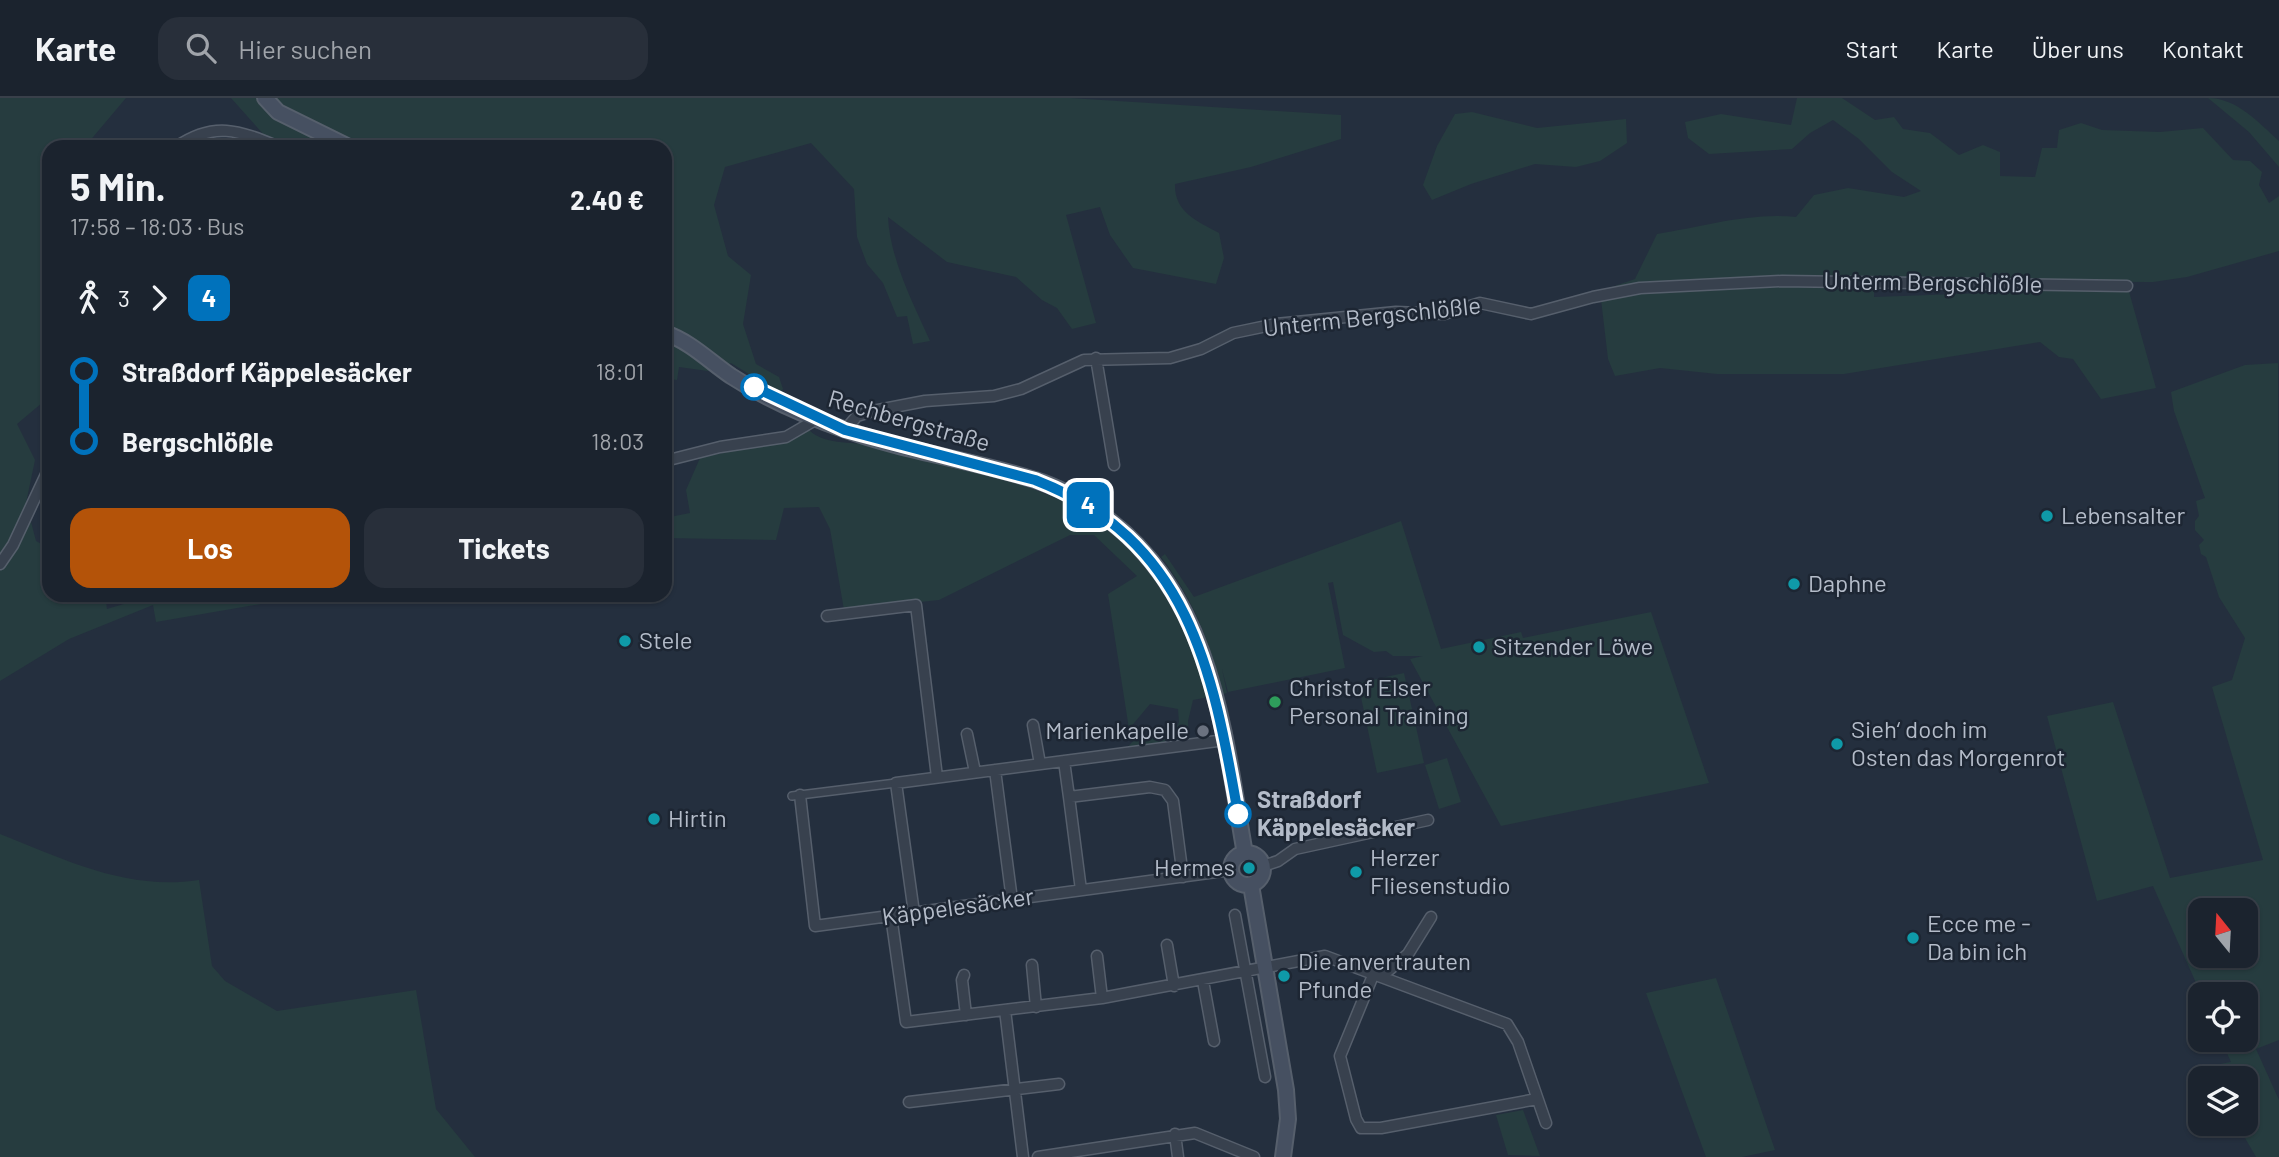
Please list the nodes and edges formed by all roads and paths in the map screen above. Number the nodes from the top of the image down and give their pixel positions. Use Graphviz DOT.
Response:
graph roads {
  1 [pos="265,98"];
  2 [pos="186,140"];
  3 [pos="258,140"];
  4 [pos="335,140"];
  5 [pos="2127,286"];
  6 [pos="672,336"];
  7 [pos="1096,358"];
  8 [pos="817,419"];
  9 [pos="845,430"];
  10 [pos="672,459"];
  11 [pos="1114,466"];
  12 [pos="42,482"];
  13 [pos="0,564"];
  14 [pos="827,616"];
  15 [pos="1033,725"];
  16 [pos="967,734"];
  17 [pos="1226,740"];
  18 [pos="1064,761"];
  19 [pos="1040,764"];
  20 [pos="995,770"];
  21 [pos="975,772"];
  22 [pos="937,777"];
  23 [pos="896,783"];
  24 [pos="796,796"];
  25 [pos="1069,797"];
  26 [pos="1428,820"];
  27 [pos="1245,853"];
  28 [pos="1263,866"];
  29 [pos="1231,870"];
  30 [pos="1183,877"];
  31 [pos="1251,885"];
  32 [pos="1081,890"];
  33 [pos="1012,900"];
  34 [pos="914,912"];
  35 [pos="1235,915"];
  36 [pos="891,916"];
  37 [pos="1431,917"];
  38 [pos="1167,945"];
  39 [pos="1097,956"];
  40 [pos="1032,965"];
  41 [pos="1266,968"];
  42 [pos="1245,973"];
  43 [pos="1378,974"];
  44 [pos="964,975"];
  45 [pos="1203,981"];
  46 [pos="1174,986"];
  47 [pos="1102,998"];
  48 [pos="1036,1007"];
  49 [pos="1005,1010"];
  50 [pos="966,1015"];
  51 [pos="1214,1041"];
  52 [pos="1265,1077"];
  53 [pos="1059,1084"];
  54 [pos="1016,1089"];
  55 [pos="1538,1099"];
  56 [pos="909,1102"];
  57 [pos="1546,1123"];
  58 [pos="1175,1134"];
  59 [pos="1023,1157"];
  60 [pos="1038,1157"];
  61 [pos="1178,1157"];
  62 [pos="1254,1157"];
  63 [pos="1283,1157"];
  1 -- 4 [label="main road"];
  2 -- 3 [label="street"];
  5 -- 7 [label="street, Unterm Bergschlößle"];
  6 -- 8 [label="main road, Rechbergstraße"];
  7 -- 9 [label="street, Unterm Bergschlößle"];
  7 -- 11 [label="street"];
  8 -- 9 [label="main road, Rechbergstraße"];
  8 -- 10 [label="street"];
  9 -- 17 [label="main road, Rechbergstraße"];
  12 -- 13 [label="street"];
  14 -- 22 [label="street"];
  15 -- 19 [label="street"];
  16 -- 21 [label="street"];
  17 -- 18 [label="street"];
  17 -- 27 [label="main road, Rechbergstraße"];
  18 -- 19 [label="street"];
  18 -- 25 [label="street"];
  19 -- 20 [label="street"];
  20 -- 21 [label="street"];
  20 -- 33 [label="street"];
  21 -- 22 [label="street"];
  22 -- 23 [label="street"];
  23 -- 24 [label="street"];
  23 -- 34 [label="street"];
  24 -- 36 [label="street, Käppelesäcker"];
  25 -- 30 [label="street"];
  25 -- 32 [label="street"];
  26 -- 28 [label="street"];
  27 -- 28 [label="main road"];
  27 -- 29 [label="main road"];
  28 -- 31 [label="main road"];
  29 -- 30 [label="street, Käppelesäcker"];
  29 -- 31 [label="main road"];
  30 -- 32 [label="street, Käppelesäcker"];
  31 -- 41 [label="main road"];
  32 -- 33 [label="street, Käppelesäcker"];
  33 -- 34 [label="street, Käppelesäcker"];
  34 -- 36 [label="street, Käppelesäcker"];
  35 -- 42 [label="street"];
  36 -- 50 [label="street"];
  37 -- 43 [label="street"];
  38 -- 46 [label="street"];
  39 -- 47 [label="street"];
  40 -- 48 [label="street"];
  41 -- 42 [label="street"];
  41 -- 43 [label="street"];
  41 -- 63 [label="main road"];
  42 -- 45 [label="street"];
  42 -- 52 [label="street"];
  43 -- 55 [label="street"];
  43 -- 55 [label="street"];
  44 -- 50 [label="street"];
  45 -- 46 [label="street"];
  45 -- 51 [label="street"];
  46 -- 47 [label="street"];
  47 -- 48 [label="street"];
  48 -- 49 [label="street"];
  49 -- 50 [label="street"];
  49 -- 54 [label="street"];
  53 -- 54 [label="street"];
  54 -- 56 [label="street"];
  54 -- 59 [label="street"];
  55 -- 57 [label="street"];
  58 -- 60 [label="street"];
  58 -- 61 [label="street"];
  58 -- 62 [label="street"];
}
